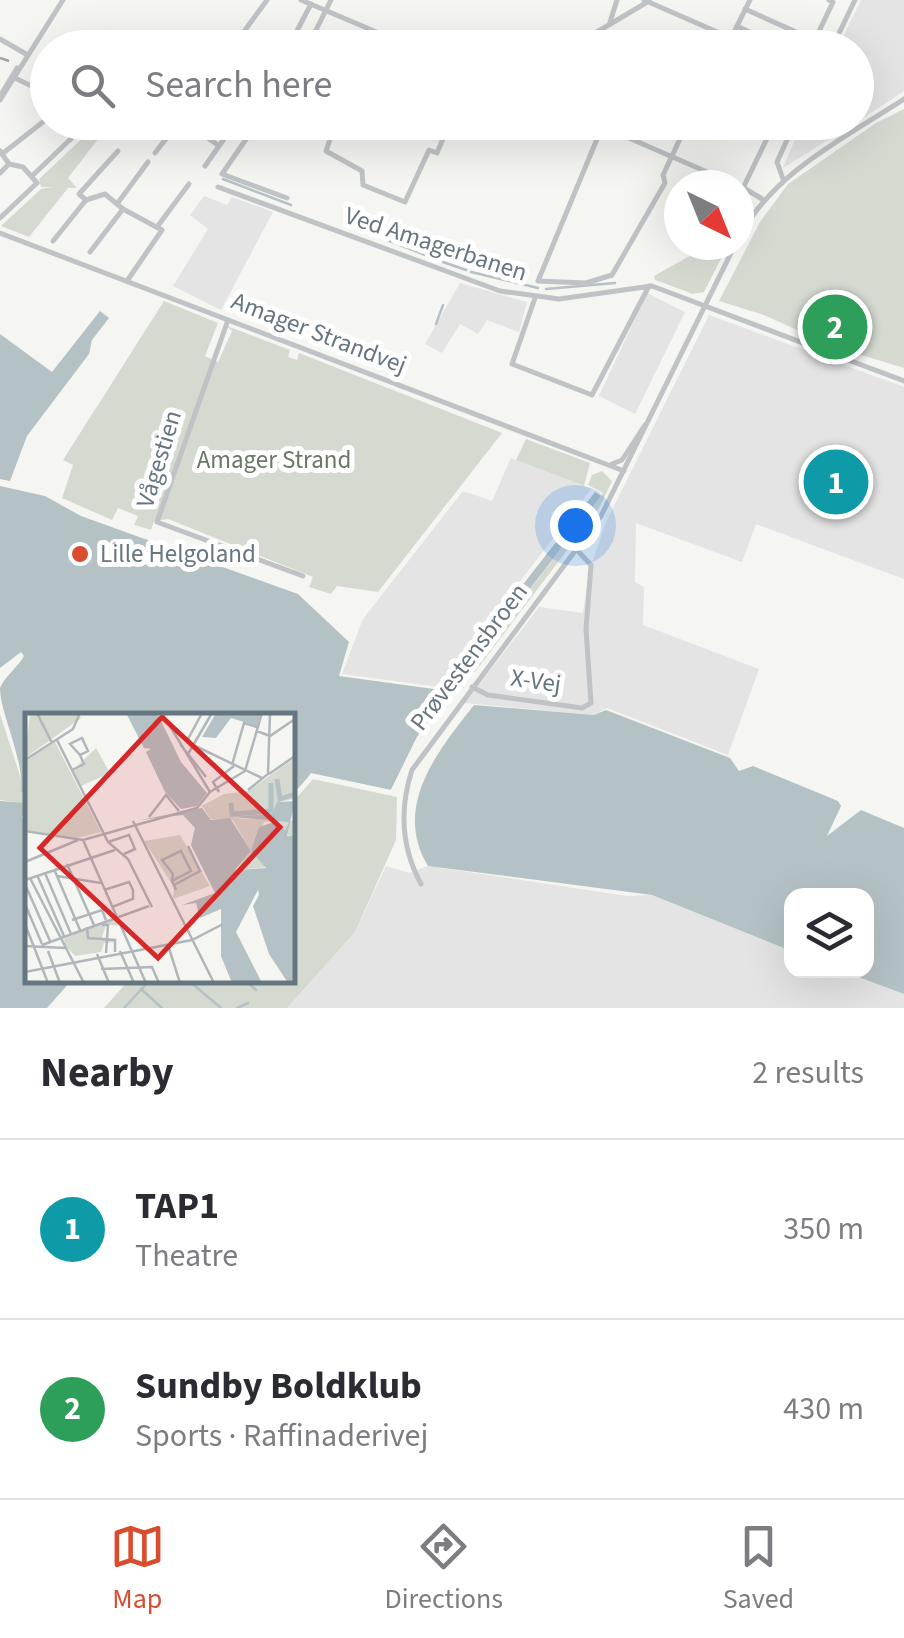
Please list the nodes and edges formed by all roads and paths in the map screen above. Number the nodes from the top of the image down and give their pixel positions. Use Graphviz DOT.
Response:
graph roads {
  1 [pos="62,0"];
  2 [pos="267,0"];
  3 [pos="302,0"];
  4 [pos="331,0"];
  5 [pos="616,0"];
  6 [pos="750,0"];
  7 [pos="855,0"];
  8 [pos="647,1"];
  9 [pos="831,1"];
  10 [pos="311,4"];
  11 [pos="745,9"];
  12 [pos="326,10"];
  13 [pos="610,24"];
  14 [pos="736,26"];
  15 [pos="42,30"];
  16 [pos="245,30"];
  17 [pos="297,30"];
  18 [pos="315,30"];
  19 [pos="372,30"];
  20 [pos="600,30"];
  21 [pos="712,30"];
  22 [pos="734,30"];
  23 [pos="744,30"];
  24 [pos="785,30"];
  25 [pos="818,30"];
  26 [pos="841,30"];
  27 [pos="0,40"];
  28 [pos="30,49"];
  29 [pos="23,60"];
  30 [pos="15,75"];
  31 [pos="30,84"];
  32 [pos="1,95"];
  33 [pos="904,99"];
  34 [pos="874,119"];
  35 [pos="30,131"];
  36 [pos="70,140"];
  37 [pos="167,140"];
  38 [pos="210,140"];
  39 [pos="223,140"];
  40 [pos="246,140"];
  41 [pos="330,140"];
  42 [pos="442,140"];
  43 [pos="597,140"];
  44 [pos="633,140"];
  45 [pos="679,140"];
  46 [pos="765,140"];
  47 [pos="787,140"];
  48 [pos="841,140"];
  49 [pos="219,146"];
  50 [pos="118,150"];
  51 [pos="1,153"];
  52 [pos="155,154"];
  53 [pos="671,156"];
  54 [pos="148,162"];
  55 [pos="10,164"];
  56 [pos="204,166"];
  57 [pos="703,170"];
  58 [pos="749,170"];
  59 [pos="0,173"];
  60 [pos="32,176"];
  61 [pos="782,179"];
  62 [pos="189,184"];
  63 [pos="218,187"];
  64 [pos="754,195"];
  65 [pos="287,198"];
  66 [pos="86,200"];
  67 [pos="762,200"];
  68 [pos="120,207"];
  69 [pos="754,213"];
  70 [pos="0,218"];
  71 [pos="157,227"];
  72 [pos="0,234"];
  73 [pos="52,241"];
  74 [pos="90,252"];
  75 [pos="727,260"];
  76 [pos="127,282"];
  77 [pos="649,286"];
  78 [pos="535,298"];
  79 [pos="704,306"];
  80 [pos="228,320"];
  81 [pos="904,381"];
  82 [pos="647,423"];
  83 [pos="608,464"];
  84 [pos="624,470"];
  85 [pos="576,549"];
  86 [pos="303,576"];
  87 [pos="472,687"];
  88 [pos="422,884"];
  1 -- 15 [label="street"];
  2 -- 16 [label="street"];
  3 -- 10 [label="street"];
  4 -- 12 [label="street"];
  5 -- 13 [label="street"];
  6 -- 11 [label="street"];
  7 -- 26 [label="street"];
  8 -- 13 [label="street"];
  8 -- 21 [label="street"];
  9 -- 25 [label="street"];
  10 -- 12 [label="street"];
  10 -- 17 [label="street"];
  11 -- 14 [label="street"];
  11 -- 24 [label="street"];
  12 -- 18 [label="street"];
  12 -- 19 [label="street"];
  13 -- 20 [label="street"];
  14 -- 22 [label="street"];
  14 -- 23 [label="street"];
  27 -- 29 [label="street"];
  28 -- 29 [label="street"];
  29 -- 30 [label="street"];
  30 -- 31 [label="street"];
  30 -- 32 [label="street"];
  33 -- 34 [label="street"];
  35 -- 51 [label="street"];
  36 -- 60 [label="street"];
  37 -- 52 [label="street"];
  38 -- 49 [label="street"];
  39 -- 49 [label="street"];
  40 -- 65 [label="street"];
  41 -- 42 [label="street"];
  43 -- 53 [label="street"];
  44 -- 53 [label="street"];
  45 -- 53 [label="street"];
  46 -- 58 [label="street"];
  47 -- 61 [label="street"];
  48 -- 61 [label="street"];
  49 -- 56 [label="street"];
  50 -- 66 [label="street"];
  51 -- 55 [label="street"];
  53 -- 57 [label="street"];
  54 -- 68 [label="street"];
  55 -- 59 [label="street"];
  55 -- 60 [label="street"];
  60 -- 70 [label="street"];
  61 -- 67 [label="street"];
  62 -- 71 [label="street"];
  63 -- 78 [label="street, Ved Amagerbanen"];
  64 -- 67 [label="street"];
  66 -- 68 [label="street"];
  66 -- 73 [label="street"];
  67 -- 69 [label="street"];
  68 -- 71 [label="street"];
  68 -- 74 [label="street"];
  71 -- 76 [label="street"];
  72 -- 76 [label="street, Amager Strandvej"];
  75 -- 79 [label="street"];
  76 -- 80 [label="street, Amager Strandvej"];
  77 -- 78 [label="street, Ved Amagerbanen"];
  77 -- 78 [label="street"];
  77 -- 79 [label="street"];
  79 -- 81 [label="street"];
  79 -- 82 [label="street"];
  80 -- 83 [label="street, Amager Strandvej"];
  80 -- 86 [label="street, Vågestien"];
  82 -- 83 [label="street"];
  82 -- 84 [label="street, Prøvestensbroen"];
  83 -- 84 [label="street, Amager Strandvej"];
  84 -- 85 [label="street, Prøvestensbroen"];
  85 -- 87 [label="street, Prøvestensbroen"];
  85 -- 87 [label="street, X-Vej"];
  87 -- 88 [label="street, Prøvestensbroen"];
}
